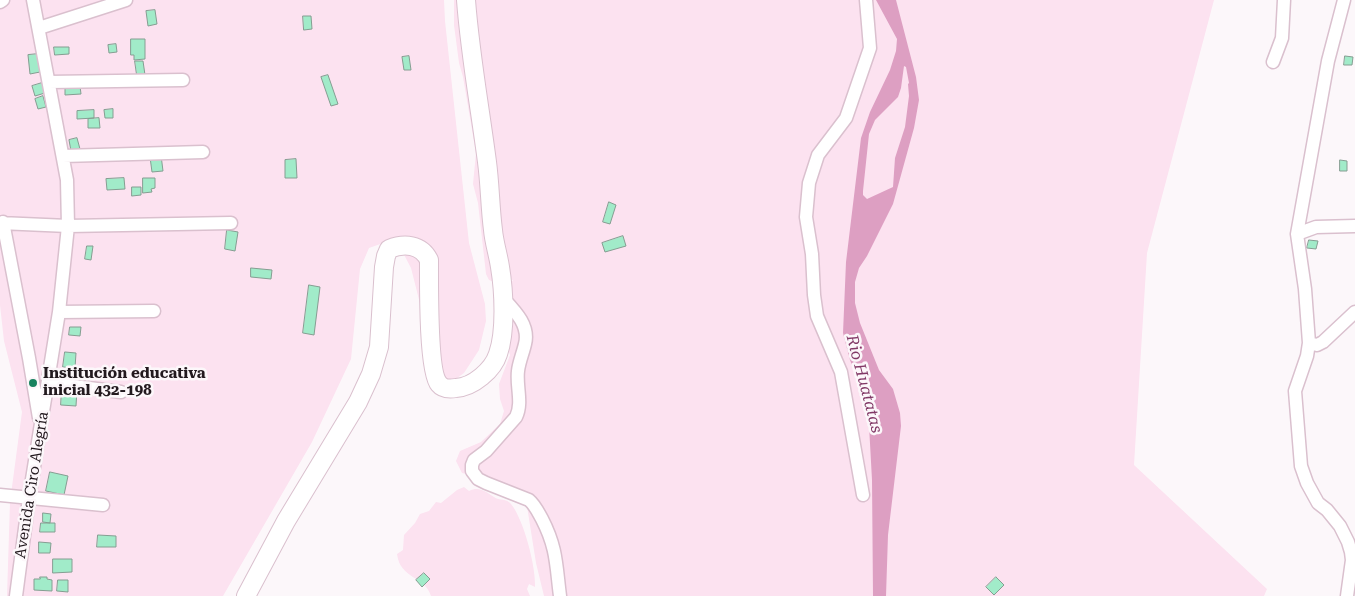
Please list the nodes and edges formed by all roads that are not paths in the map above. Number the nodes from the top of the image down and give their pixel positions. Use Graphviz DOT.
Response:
graph roads {
  1 [pos="33,0"];
  2 [pos="126,0"];
  3 [pos="466,0"];
  4 [pos="866,0"];
  5 [pos="1284,0"];
  6 [pos="1344,0"];
  7 [pos="39,28"];
  8 [pos="1273,62"];
  9 [pos="183,80"];
  10 [pos="49,82"];
  11 [pos="203,152"];
  12 [pos="63,156"];
  13 [pos="1,223"];
  14 [pos="231,223"];
  15 [pos="68,226"];
  16 [pos="1355,226"];
  17 [pos="1298,234"];
  18 [pos="502,297"];
  19 [pos="154,311"];
  20 [pos="59,312"];
  21 [pos="1355,312"];
  22 [pos="1309,342"];
  23 [pos="48,383"];
  24 [pos="121,392"];
  25 [pos="40,428"];
  26 [pos="0,495"];
  27 [pos="863,495"];
  28 [pos="29,498"];
  29 [pos="103,505"];
  30 [pos="16,596"];
  31 [pos="246,596"];
  32 [pos="560,596"];
  33 [pos="1347,596"];
  1 -- 7 [label="street, Avenida Ciro Alegría"];
  2 -- 7 [label="street"];
  3 -- 18 [label="street"];
  4 -- 27 [label="street"];
  5 -- 8 [label="street"];
  6 -- 17 [label="street"];
  7 -- 10 [label="street, Avenida Ciro Alegría"];
  9 -- 10 [label="street"];
  10 -- 12 [label="street, Avenida Ciro Alegría"];
  11 -- 12 [label="street"];
  12 -- 15 [label="street, Avenida Ciro Alegría"];
  13 -- 15 [label="street"];
  13 -- 25 [label="street"];
  14 -- 15 [label="street"];
  15 -- 20 [label="street, Avenida Ciro Alegría"];
  16 -- 17 [label="street"];
  17 -- 22 [label="street"];
  18 -- 31 [label="street"];
  18 -- 32 [label="street"];
  19 -- 20 [label="street"];
  20 -- 23 [label="street, Avenida Ciro Alegría"];
  21 -- 22 [label="street"];
  22 -- 33 [label="street"];
  23 -- 24 [label="street"];
  23 -- 25 [label="street, Avenida Ciro Alegría"];
  25 -- 28 [label="street, Avenida Ciro Alegría"];
  26 -- 28 [label="street"];
  28 -- 29 [label="street"];
  28 -- 30 [label="street, Avenida Ciro Alegría"];
}
